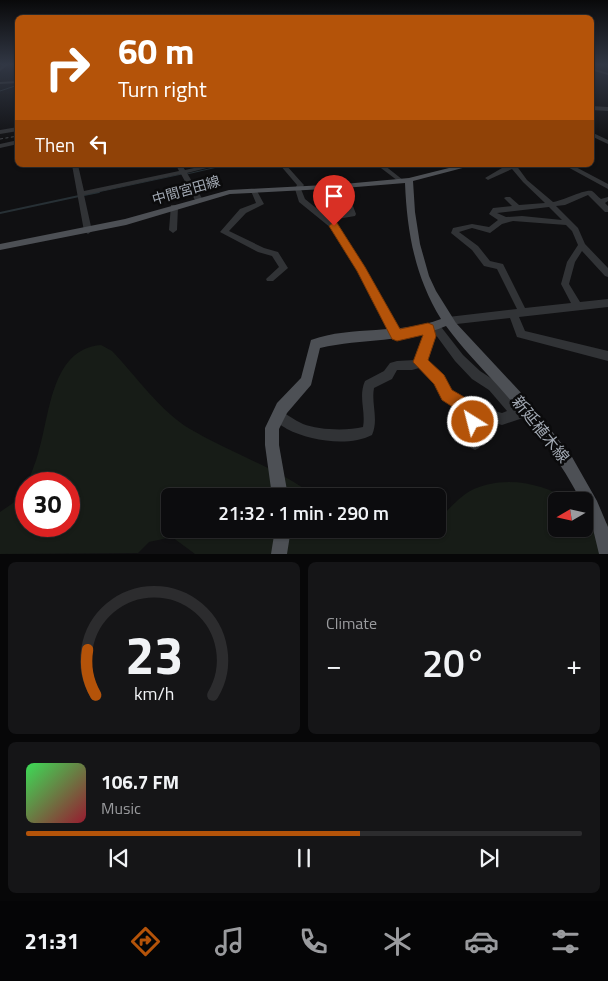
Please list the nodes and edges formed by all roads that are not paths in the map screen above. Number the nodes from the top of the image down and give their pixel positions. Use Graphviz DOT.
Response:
graph roads {
  1 [pos="594,108"];
  2 [pos="608,109"];
  3 [pos="15,130"];
  4 [pos="0,132"];
  5 [pos="594,135"];
  6 [pos="608,142"];
  7 [pos="15,143"];
  8 [pos="0,146"];
  9 [pos="75,167"];
  10 [pos="180,167"];
  11 [pos="207,167"];
  12 [pos="285,167"];
  13 [pos="383,167"];
  14 [pos="461,167"];
  15 [pos="508,167"];
  16 [pos="514,167"];
  17 [pos="571,167"];
  18 [pos="183,172"];
  19 [pos="488,178"];
  20 [pos="404,180"];
  21 [pos="608,187"];
  22 [pos="298,188"];
  23 [pos="254,191"];
  24 [pos="81,194"];
  25 [pos="508,198"];
  26 [pos="608,199"];
  27 [pos="199,200"];
  28 [pos="600,202"];
  29 [pos="348,203"];
  30 [pos="550,203"];
  31 [pos="174,208"];
  32 [pos="518,208"];
  33 [pos="608,210"];
  34 [pos="326,218"];
  35 [pos="505,220"];
  36 [pos="538,220"];
  37 [pos="568,224"];
  38 [pos="545,229"];
  39 [pos="173,230"];
  40 [pos="88,231"];
  41 [pos="582,245"];
  42 [pos="0,246"];
  43 [pos="608,274"];
  44 [pos="270,279"];
  45 [pos="608,303"];
  46 [pos="578,305"];
  47 [pos="518,313"];
  48 [pos="437,325"];
  49 [pos="397,336"];
  50 [pos="608,356"];
  51 [pos="420,362"];
  52 [pos="473,411"];
  53 [pos="523,413"];
  54 [pos="278,416"];
  55 [pos="475,444"];
  56 [pos="279,488"];
  57 [pos="282,538"];
  58 [pos="279,554"];
  59 [pos="608,554"];
  1 -- 2 [label="street"];
  3 -- 4 [label="street"];
  5 -- 6 [label="street"];
  7 -- 8 [label="street"];
  9 -- 24 [label="street"];
  10 -- 18 [label="street"];
  11 -- 18 [label="street"];
  12 -- 22 [label="street"];
  13 -- 20 [label="street"];
  14 -- 20 [label="main road, 中間宮田線"];
  15 -- 19 [label="street"];
  16 -- 30 [label="street"];
  17 -- 21 [label="street"];
  18 -- 24 [label="street"];
  18 -- 27 [label="street"];
  20 -- 22 [label="main road, 中間宮田線"];
  20 -- 48 [label="main road, 新延植木線"];
  22 -- 23 [label="main road, 中間宮田線"];
  22 -- 34 [label="street"];
  23 -- 27 [label="main road, 中間宮田線"];
  23 -- 44 [label="street"];
  24 -- 40 [label="street"];
  25 -- 32 [label="street"];
  26 -- 28 [label="street"];
  27 -- 31 [label="main road, 中間宮田線"];
  28 -- 30 [label="street"];
  28 -- 33 [label="street"];
  29 -- 34 [label="street"];
  30 -- 32 [label="street"];
  30 -- 37 [label="street"];
  31 -- 39 [label="street"];
  31 -- 40 [label="main road, 中間宮田線"];
  32 -- 35 [label="street"];
  34 -- 49 [label="street"];
  35 -- 36 [label="street"];
  35 -- 47 [label="street"];
  36 -- 37 [label="street"];
  36 -- 38 [label="street"];
  37 -- 41 [label="street"];
  40 -- 42 [label="main road, 中間宮田線"];
  41 -- 43 [label="street"];
  41 -- 46 [label="street"];
  45 -- 46 [label="street"];
  46 -- 47 [label="street"];
  47 -- 48 [label="street"];
  47 -- 50 [label="street"];
  48 -- 49 [label="main road"];
  48 -- 51 [label="street"];
  48 -- 53 [label="main road, 新延植木線"];
  49 -- 54 [label="main road"];
  51 -- 52 [label="street"];
  51 -- 54 [label="street"];
  52 -- 53 [label="street"];
  52 -- 55 [label="street"];
  53 -- 59 [label="main road, 新延植木線"];
  54 -- 56 [label="main road"];
  57 -- 58 [label="main road"];
}
